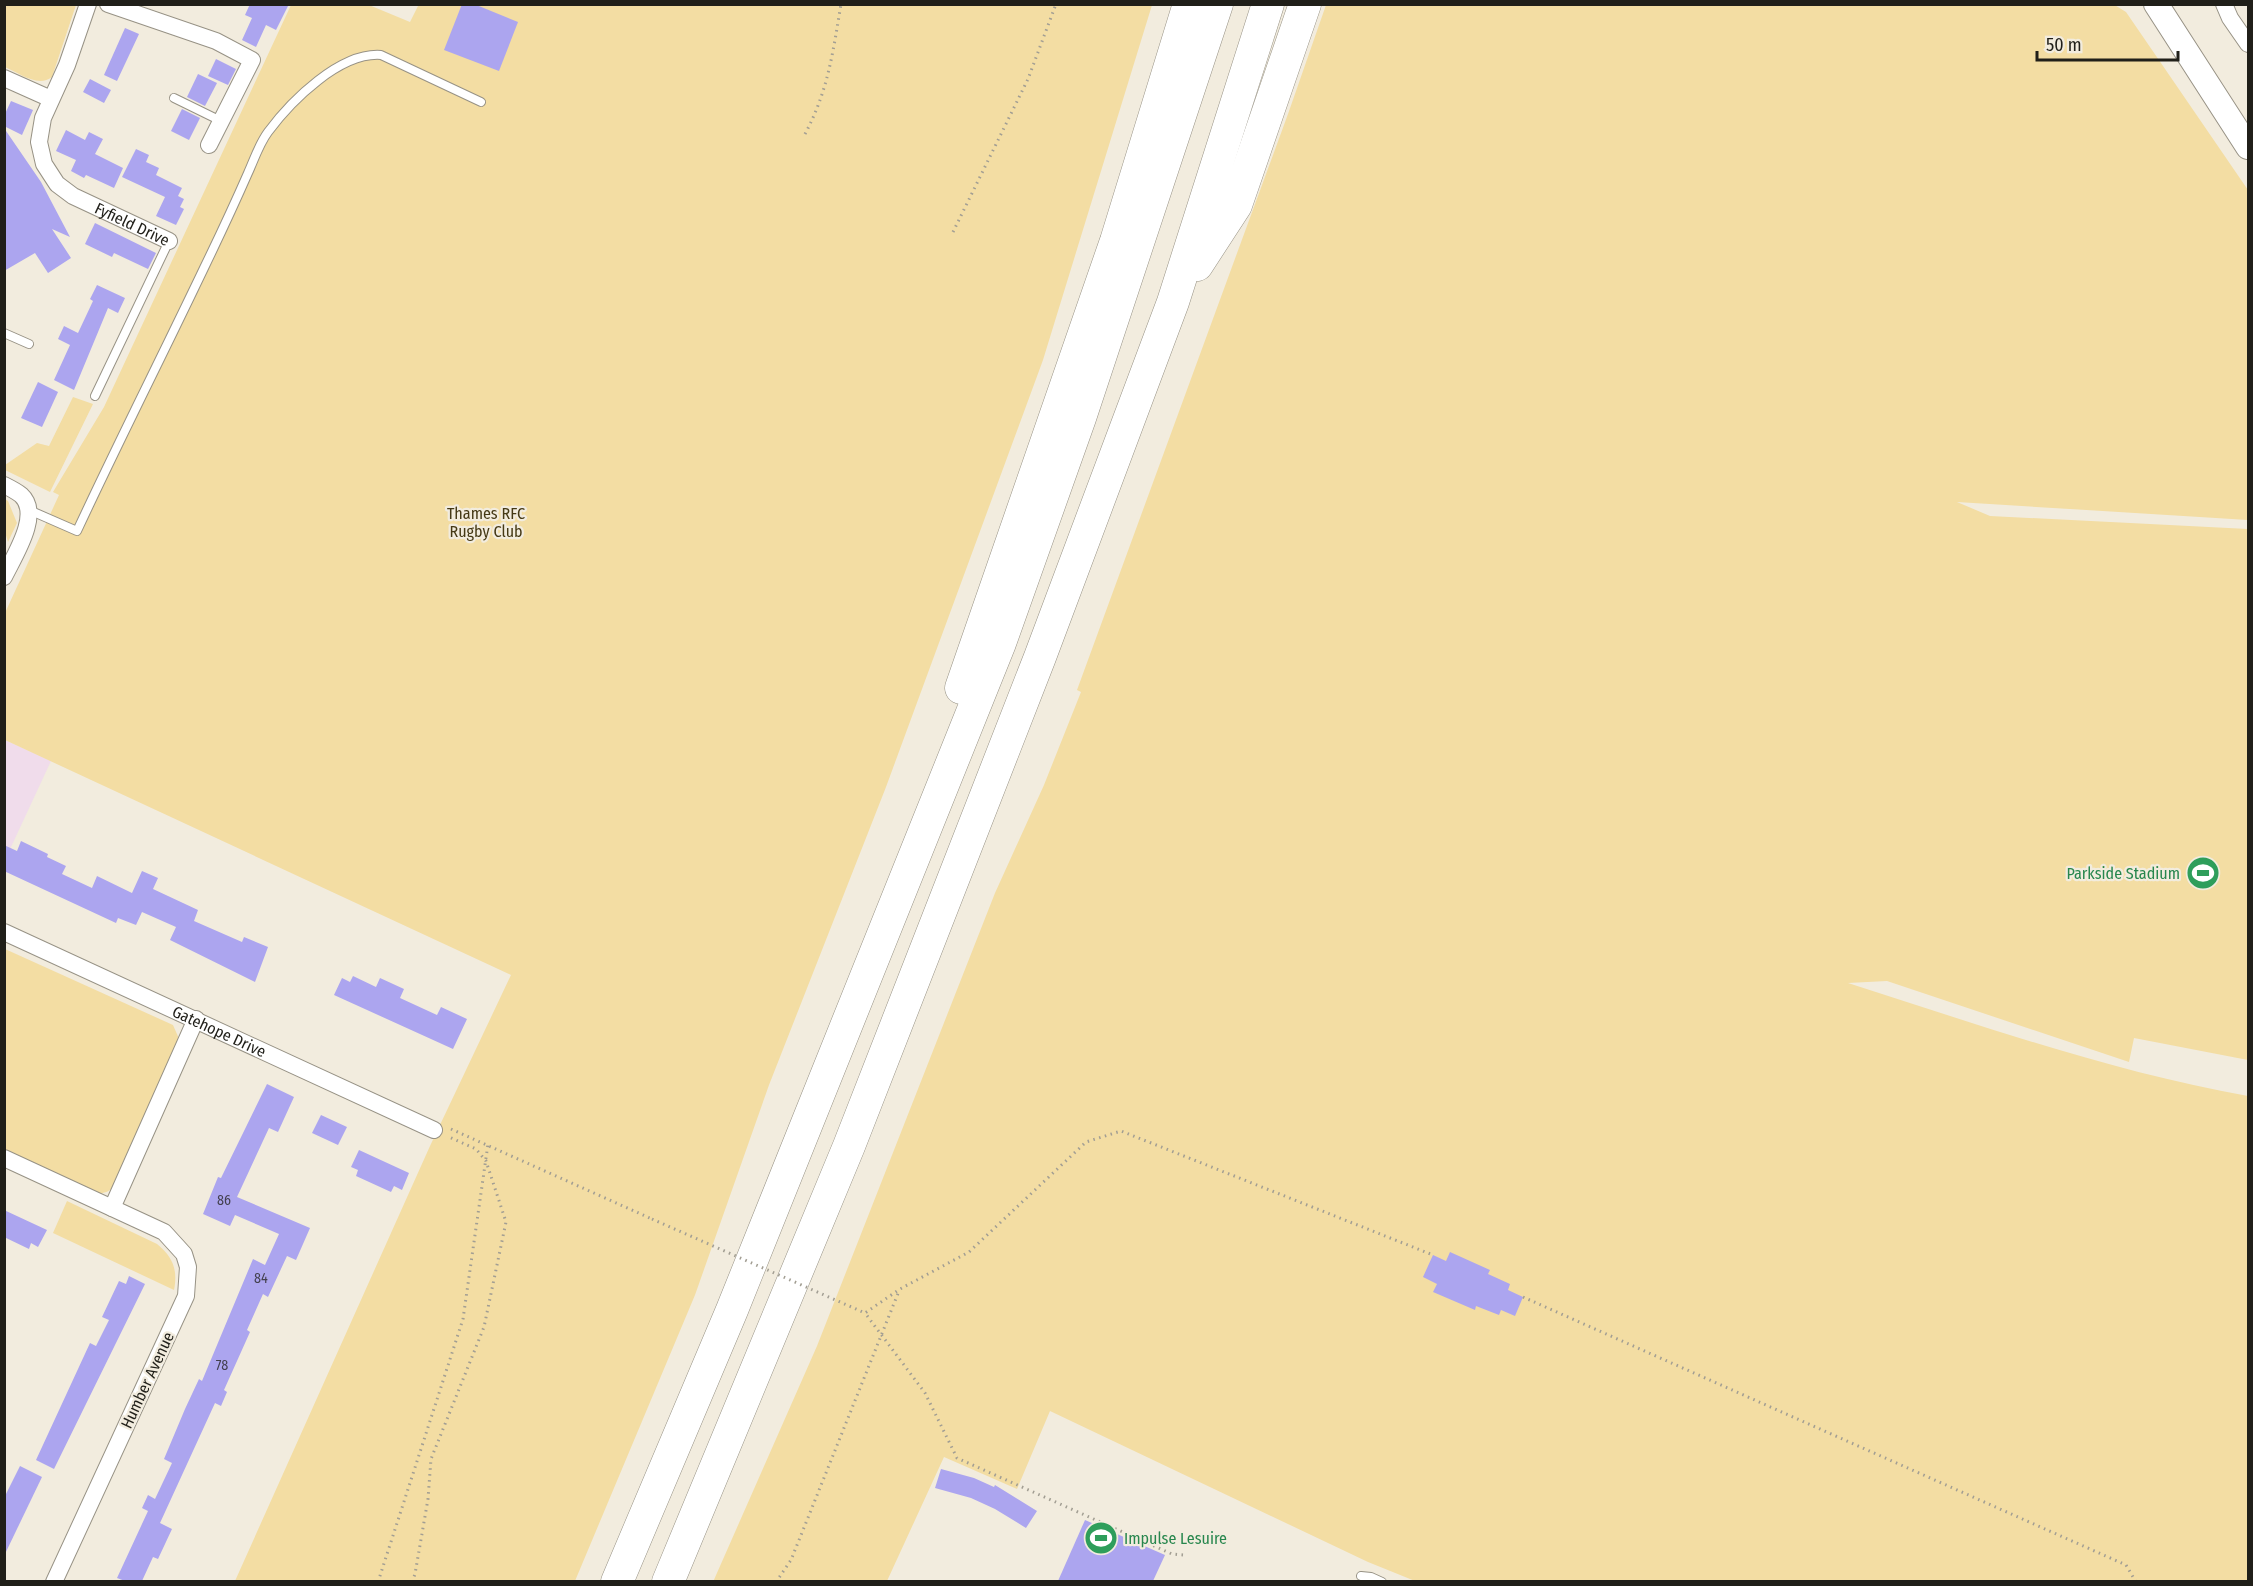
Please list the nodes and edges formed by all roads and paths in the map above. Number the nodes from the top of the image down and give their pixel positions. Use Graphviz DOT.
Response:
graph roads {
  1 [pos="88,4"];
  2 [pos="108,4"];
  3 [pos="841,4"];
  4 [pos="1056,4"];
  5 [pos="1189,4"];
  6 [pos="1217,4"];
  7 [pos="1270,4"];
  8 [pos="1305,4"];
  9 [pos="2156,4"];
  10 [pos="2224,4"];
  11 [pos="2248,44"];
  12 [pos="4,78"];
  13 [pos="174,98"];
  14 [pos="51,99"];
  15 [pos="481,102"];
  16 [pos="221,121"];
  17 [pos="805,134"];
  18 [pos="209,145"];
  19 [pos="2248,147"];
  20 [pos="953,232"];
  21 [pos="169,241"];
  22 [pos="1173,302"];
  23 [pos="4,333"];
  24 [pos="29,344"];
  25 [pos="95,396"];
  26 [pos="4,486"];
  27 [pos="29,510"];
  28 [pos="4,577"];
  29 [pos="4,932"];
  30 [pos="868,971"];
  31 [pos="196,1019"];
  32 [pos="440,1129"];
  33 [pos="488,1144"];
  34 [pos="4,1158"];
  35 [pos="486,1161"];
  36 [pos="112,1208"];
  37 [pos="1433,1255"];
  38 [pos="900,1289"];
  39 [pos="1523,1297"];
  40 [pos="865,1312"];
  41 [pos="881,1333"];
  42 [pos="1184,1556"];
  43 [pos="1361,1576"];
  44 [pos="54,1581"];
  45 [pos="378,1581"];
  46 [pos="412,1581"];
  47 [pos="617,1581"];
  48 [pos="668,1581"];
  49 [pos="776,1581"];
  50 [pos="1382,1581"];
  51 [pos="2136,1581"];
  1 -- 14 [label="street, Fyfield Drive"];
  2 -- 16 [label="street"];
  3 -- 17 [label="path"];
  4 -- 20 [label="path"];
  5 -- 30 [label="highway"];
  6 -- 30 [label="highway"];
  7 -- 22 [label="highway"];
  8 -- 22 [label="highway"];
  9 -- 19 [label="main road"];
  10 -- 11 [label="street"];
  12 -- 14 [label="street"];
  13 -- 16 [label="lane"];
  14 -- 21 [label="street, Fyfield Drive"];
  15 -- 27 [label="lane"];
  16 -- 18 [label="street"];
  21 -- 25 [label="lane, Fyfield Drive"];
  22 -- 48 [label="highway"];
  23 -- 24 [label="lane"];
  26 -- 27 [label="street"];
  27 -- 28 [label="street"];
  29 -- 31 [label="street, Gatehope Drive"];
  30 -- 47 [label="highway"];
  31 -- 32 [label="street, Gatehope Drive"];
  31 -- 36 [label="street"];
  32 -- 33 [label="path"];
  32 -- 35 [label="path"];
  33 -- 35 [label="path"];
  33 -- 40 [label="path, bridge"];
  34 -- 36 [label="street, Humber Avenue"];
  35 -- 45 [label="path"];
  35 -- 46 [label="path"];
  36 -- 44 [label="street, Humber Avenue"];
  37 -- 38 [label="path"];
  38 -- 40 [label="path"];
  38 -- 41 [label="path"];
  39 -- 51 [label="path"];
  40 -- 41 [label="path"];
  41 -- 42 [label="path"];
  41 -- 49 [label="path"];
  43 -- 50 [label="lane"];
}
